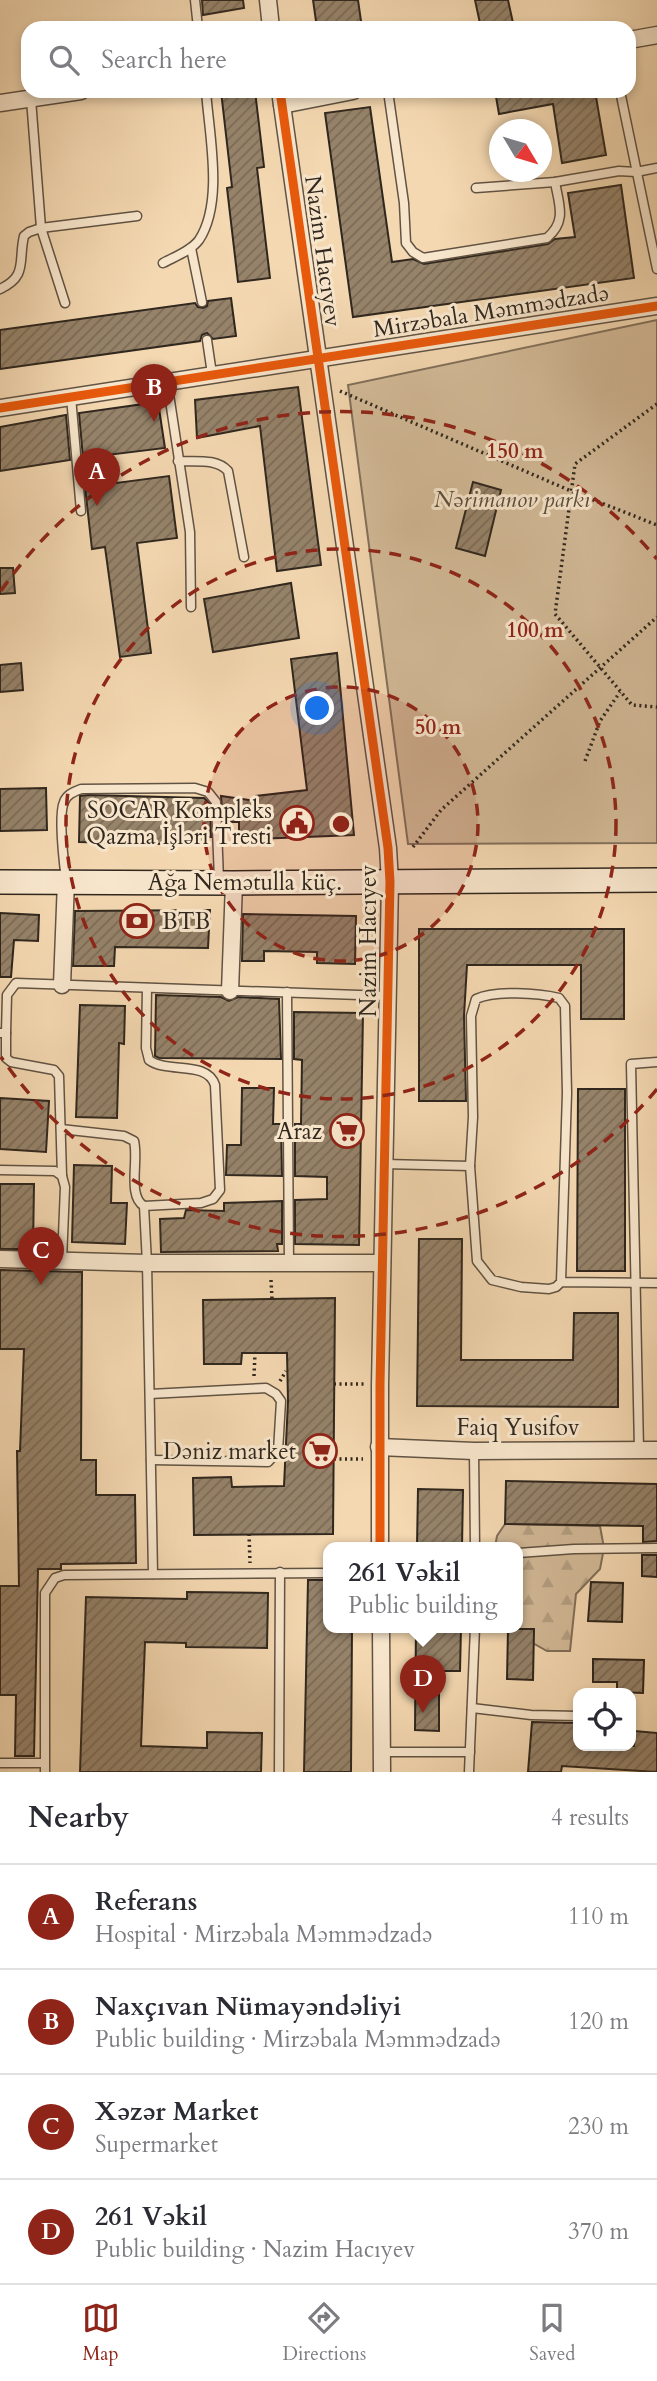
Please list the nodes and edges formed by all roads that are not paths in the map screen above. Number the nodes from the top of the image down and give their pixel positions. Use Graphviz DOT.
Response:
graph roads {
  1 [pos="195,0"];
  2 [pos="268,0"];
  3 [pos="197,21"];
  4 [pos="270,21"];
  5 [pos="657,35"];
  6 [pos="636,39"];
  7 [pos="37,98"];
  8 [pos="207,98"];
  9 [pos="281,98"];
  10 [pos="389,98"];
  11 [pos="621,98"];
  12 [pos="31,99"];
  13 [pos="0,103"];
  14 [pos="657,168"];
  15 [pos="636,172"];
  16 [pos="555,182"];
  17 [pos="476,188"];
  18 [pos="137,216"];
  19 [pos="41,228"];
  20 [pos="191,248"];
  21 [pos="163,263"];
  22 [pos="657,269"];
  23 [pos="0,289"];
  24 [pos="202,302"];
  25 [pos="65,303"];
  26 [pos="657,306"];
  27 [pos="207,340"];
  28 [pos="319,359"];
  29 [pos="212,374"];
  30 [pos="167,381"];
  31 [pos="71,397"];
  32 [pos="0,408"];
  33 [pos="178,461"];
  34 [pos="81,511"];
  35 [pos="244,557"];
  36 [pos="191,607"];
  37 [pos="657,880"];
  38 [pos="0,881"];
  39 [pos="66,881"];
  40 [pos="390,882"];
  41 [pos="226,883"];
  42 [pos="62,985"];
  43 [pos="147,988"];
  44 [pos="230,991"];
  45 [pos="287,992"];
  46 [pos="387,996"];
  47 [pos="3,1033"];
  48 [pos="657,1062"];
  49 [pos="61,1129"];
  50 [pos="384,1164"];
  51 [pos="470,1166"];
  52 [pos="0,1170"];
  53 [pos="62,1176"];
  54 [pos="144,1206"];
  55 [pos="0,1259"];
  56 [pos="62,1260"];
  57 [pos="147,1263"];
  58 [pos="289,1263"];
  59 [pos="382,1263"];
  60 [pos="561,1282"];
  61 [pos="635,1283"];
  62 [pos="657,1283"];
  63 [pos="150,1394"];
  64 [pos="639,1450"];
  65 [pos="657,1450"];
  66 [pos="474,1451"];
  67 [pos="379,1453"];
  68 [pos="151,1460"];
  69 [pos="380,1542"];
  70 [pos="475,1542"];
  71 [pos="657,1548"];
  72 [pos="523,1553"];
  73 [pos="280,1572"];
  74 [pos="323,1573"];
  75 [pos="153,1574"];
  76 [pos="381,1633"];
  77 [pos="475,1633"];
  78 [pos="472,1708"];
  79 [pos="573,1716"];
  80 [pos="382,1752"];
  81 [pos="470,1752"];
  82 [pos="0,1763"];
  83 [pos="44,1768"];
  84 [pos="279,1772"];
  85 [pos="382,1772"];
  86 [pos="469,1772"];
  1 -- 3 [label="lane"];
  2 -- 4 [label="street"];
  5 -- 6 [label="street"];
  7 -- 12 [label="street"];
  8 -- 20 [label="lane"];
  9 -- 28 [label="street, Nazim Hacıyev"];
  10 -- 16 [label="lane"];
  11 -- 15 [label="lane"];
  12 -- 13 [label="street"];
  12 -- 19 [label="lane"];
  14 -- 15 [label="lane"];
  15 -- 16 [label="lane"];
  15 -- 22 [label="lane"];
  16 -- 17 [label="lane"];
  18 -- 19 [label="lane"];
  19 -- 23 [label="lane"];
  19 -- 25 [label="lane"];
  20 -- 21 [label="lane"];
  20 -- 24 [label="lane"];
  26 -- 28 [label="street, Mirzəbala Məmmədzadə"];
  27 -- 29 [label="lane"];
  28 -- 29 [label="street, Mirzəbala Məmmədzadə"];
  28 -- 40 [label="street, Nazim Hacıyev"];
  29 -- 30 [label="street, Mirzəbala Məmmədzadə"];
  30 -- 31 [label="street, Mirzəbala Məmmədzadə"];
  30 -- 33 [label="lane"];
  31 -- 32 [label="street, Mirzəbala Məmmədzadə"];
  31 -- 34 [label="lane"];
  33 -- 35 [label="lane"];
  33 -- 36 [label="lane"];
  37 -- 40 [label="street, Ağa Nemətulla küç."];
  38 -- 39 [label="street, Ağa Nemətulla küç."];
  39 -- 41 [label="street, Ağa Nemətulla küç."];
  39 -- 41 [label="lane"];
  39 -- 42 [label="street"];
  40 -- 41 [label="street, Ağa Nemətulla küç."];
  40 -- 46 [label="street, Nazim Hacıyev"];
  41 -- 44 [label="street"];
  42 -- 43 [label="lane"];
  42 -- 47 [label="lane"];
  43 -- 44 [label="lane"];
  43 -- 54 [label="lane"];
  44 -- 45 [label="lane"];
  45 -- 46 [label="lane"];
  45 -- 58 [label="lane"];
  46 -- 50 [label="street, Nazim Hacıyev"];
  47 -- 49 [label="lane"];
  48 -- 61 [label="lane"];
  49 -- 53 [label="lane"];
  49 -- 54 [label="lane"];
  50 -- 51 [label="lane"];
  50 -- 59 [label="street, Nazim Hacıyev"];
  51 -- 60 [label="lane"];
  51 -- 60 [label="lane"];
  52 -- 53 [label="lane"];
  53 -- 56 [label="lane"];
  54 -- 57 [label="lane"];
  55 -- 56 [label="street"];
  56 -- 57 [label="street"];
  57 -- 58 [label="street"];
  57 -- 63 [label="lane"];
  58 -- 59 [label="street"];
  59 -- 67 [label="street, Nazim Hacıyev"];
  60 -- 61 [label="lane"];
  61 -- 62 [label="lane"];
  61 -- 64 [label="lane"];
  63 -- 68 [label="lane"];
  63 -- 68 [label="lane"];
  64 -- 65 [label="street, Faiq Yusifov"];
  64 -- 66 [label="street, Faiq Yusifov"];
  66 -- 67 [label="street, Faiq Yusifov"];
  66 -- 70 [label="lane"];
  67 -- 69 [label="street, Nazim Hacıyev"];
  68 -- 75 [label="lane"];
  71 -- 72 [label="lane"];
  73 -- 74 [label="lane"];
  73 -- 75 [label="lane"];
  73 -- 84 [label="lane"];
  75 -- 83 [label="lane"];
  76 -- 80 [label="street"];
  77 -- 78 [label="lane"];
  78 -- 79 [label="lane"];
  78 -- 81 [label="lane"];
  80 -- 81 [label="lane"];
  80 -- 85 [label="street"];
  81 -- 86 [label="lane"];
  82 -- 83 [label="lane"];
}
